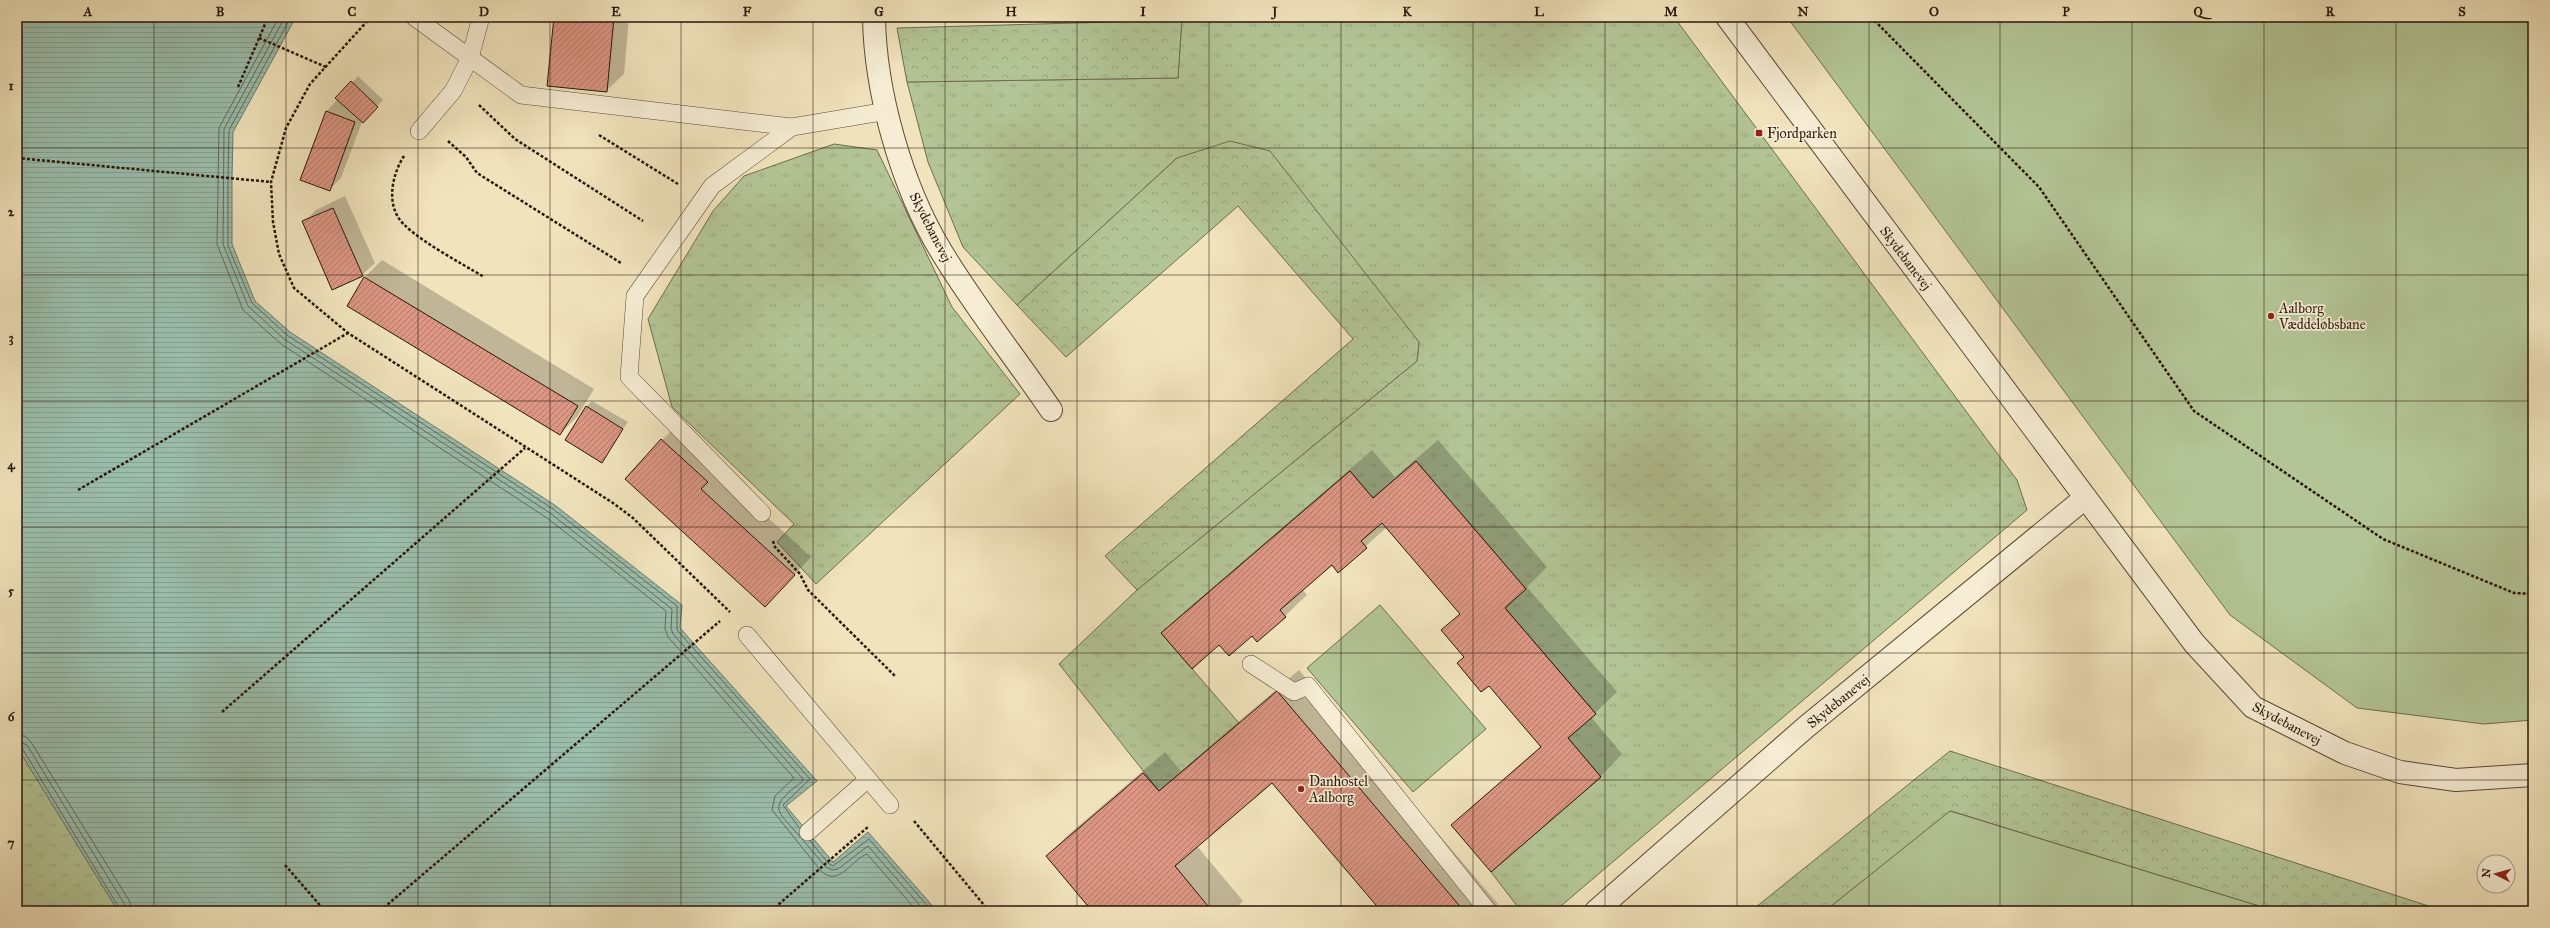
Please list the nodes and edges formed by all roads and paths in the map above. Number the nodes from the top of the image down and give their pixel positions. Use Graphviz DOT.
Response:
graph roads {
  1 [pos="371,17"];
  2 [pos="414,17"];
  3 [pos="481,17"];
  4 [pos="874,17"];
  5 [pos="1727,17"];
  6 [pos="1871,17"];
  7 [pos="266,22"];
  8 [pos="259,38"];
  9 [pos="470,58"];
  10 [pos="326,67"];
  11 [pos="456,84"];
  12 [pos="238,87"];
  13 [pos="887,111"];
  14 [pos="423,127"];
  15 [pos="792,127"];
  16 [pos="598,134"];
  17 [pos="17,158"];
  18 [pos="271,182"];
  19 [pos="703,200"];
  20 [pos="643,221"];
  21 [pos="484,277"];
  22 [pos="647,279"];
  23 [pos="348,333"];
  24 [pos="1051,410"];
  25 [pos="525,448"];
  26 [pos="78,490"];
  27 [pos="2086,498"];
  28 [pos="762,513"];
  29 [pos="2533,594"];
  30 [pos="730,612"];
  31 [pos="747,635"];
  32 [pos="1251,664"];
  33 [pos="896,676"];
  34 [pos="222,712"];
  35 [pos="2533,775"];
  36 [pos="868,779"];
  37 [pos="890,805"];
  38 [pos="808,832"];
  39 [pos="285,865"];
  40 [pos="325,911"];
  41 [pos="380,911"];
  42 [pos="771,911"];
  43 [pos="989,911"];
  44 [pos="1488,911"];
  45 [pos="1596,911"];
  1 -- 10 [label="path"];
  2 -- 9 [label="lane"];
  3 -- 9 [label="lane"];
  4 -- 13 [label="street, Skydebanevej"];
  5 -- 27 [label="street, Skydebanevej"];
  6 -- 29 [label="path"];
  7 -- 8 [label="path"];
  8 -- 10 [label="path"];
  8 -- 12 [label="path"];
  9 -- 11 [label="lane"];
  9 -- 15 [label="lane"];
  10 -- 18 [label="path"];
  11 -- 14 [label="lane"];
  11 -- 20 [label="path"];
  13 -- 15 [label="lane"];
  13 -- 24 [label="street, Skydebanevej"];
  14 -- 21 [label="path"];
  14 -- 22 [label="path"];
  15 -- 19 [label="lane"];
  16 -- 19 [label="path"];
  17 -- 18 [label="path"];
  18 -- 23 [label="path"];
  19 -- 22 [label="lane"];
  22 -- 28 [label="lane"];
  23 -- 25 [label="path"];
  23 -- 26 [label="path"];
  25 -- 30 [label="path"];
  25 -- 34 [label="path"];
  27 -- 35 [label="street, Skydebanevej"];
  27 -- 45 [label="street, Skydebanevej"];
  28 -- 33 [label="path"];
  30 -- 31 [label="path"];
  30 -- 41 [label="path"];
  31 -- 36 [label="lane"];
  32 -- 44 [label="lane"];
  36 -- 37 [label="lane"];
  36 -- 38 [label="lane"];
  37 -- 42 [label="path"];
  37 -- 43 [label="path"];
  39 -- 40 [label="path"];
}
